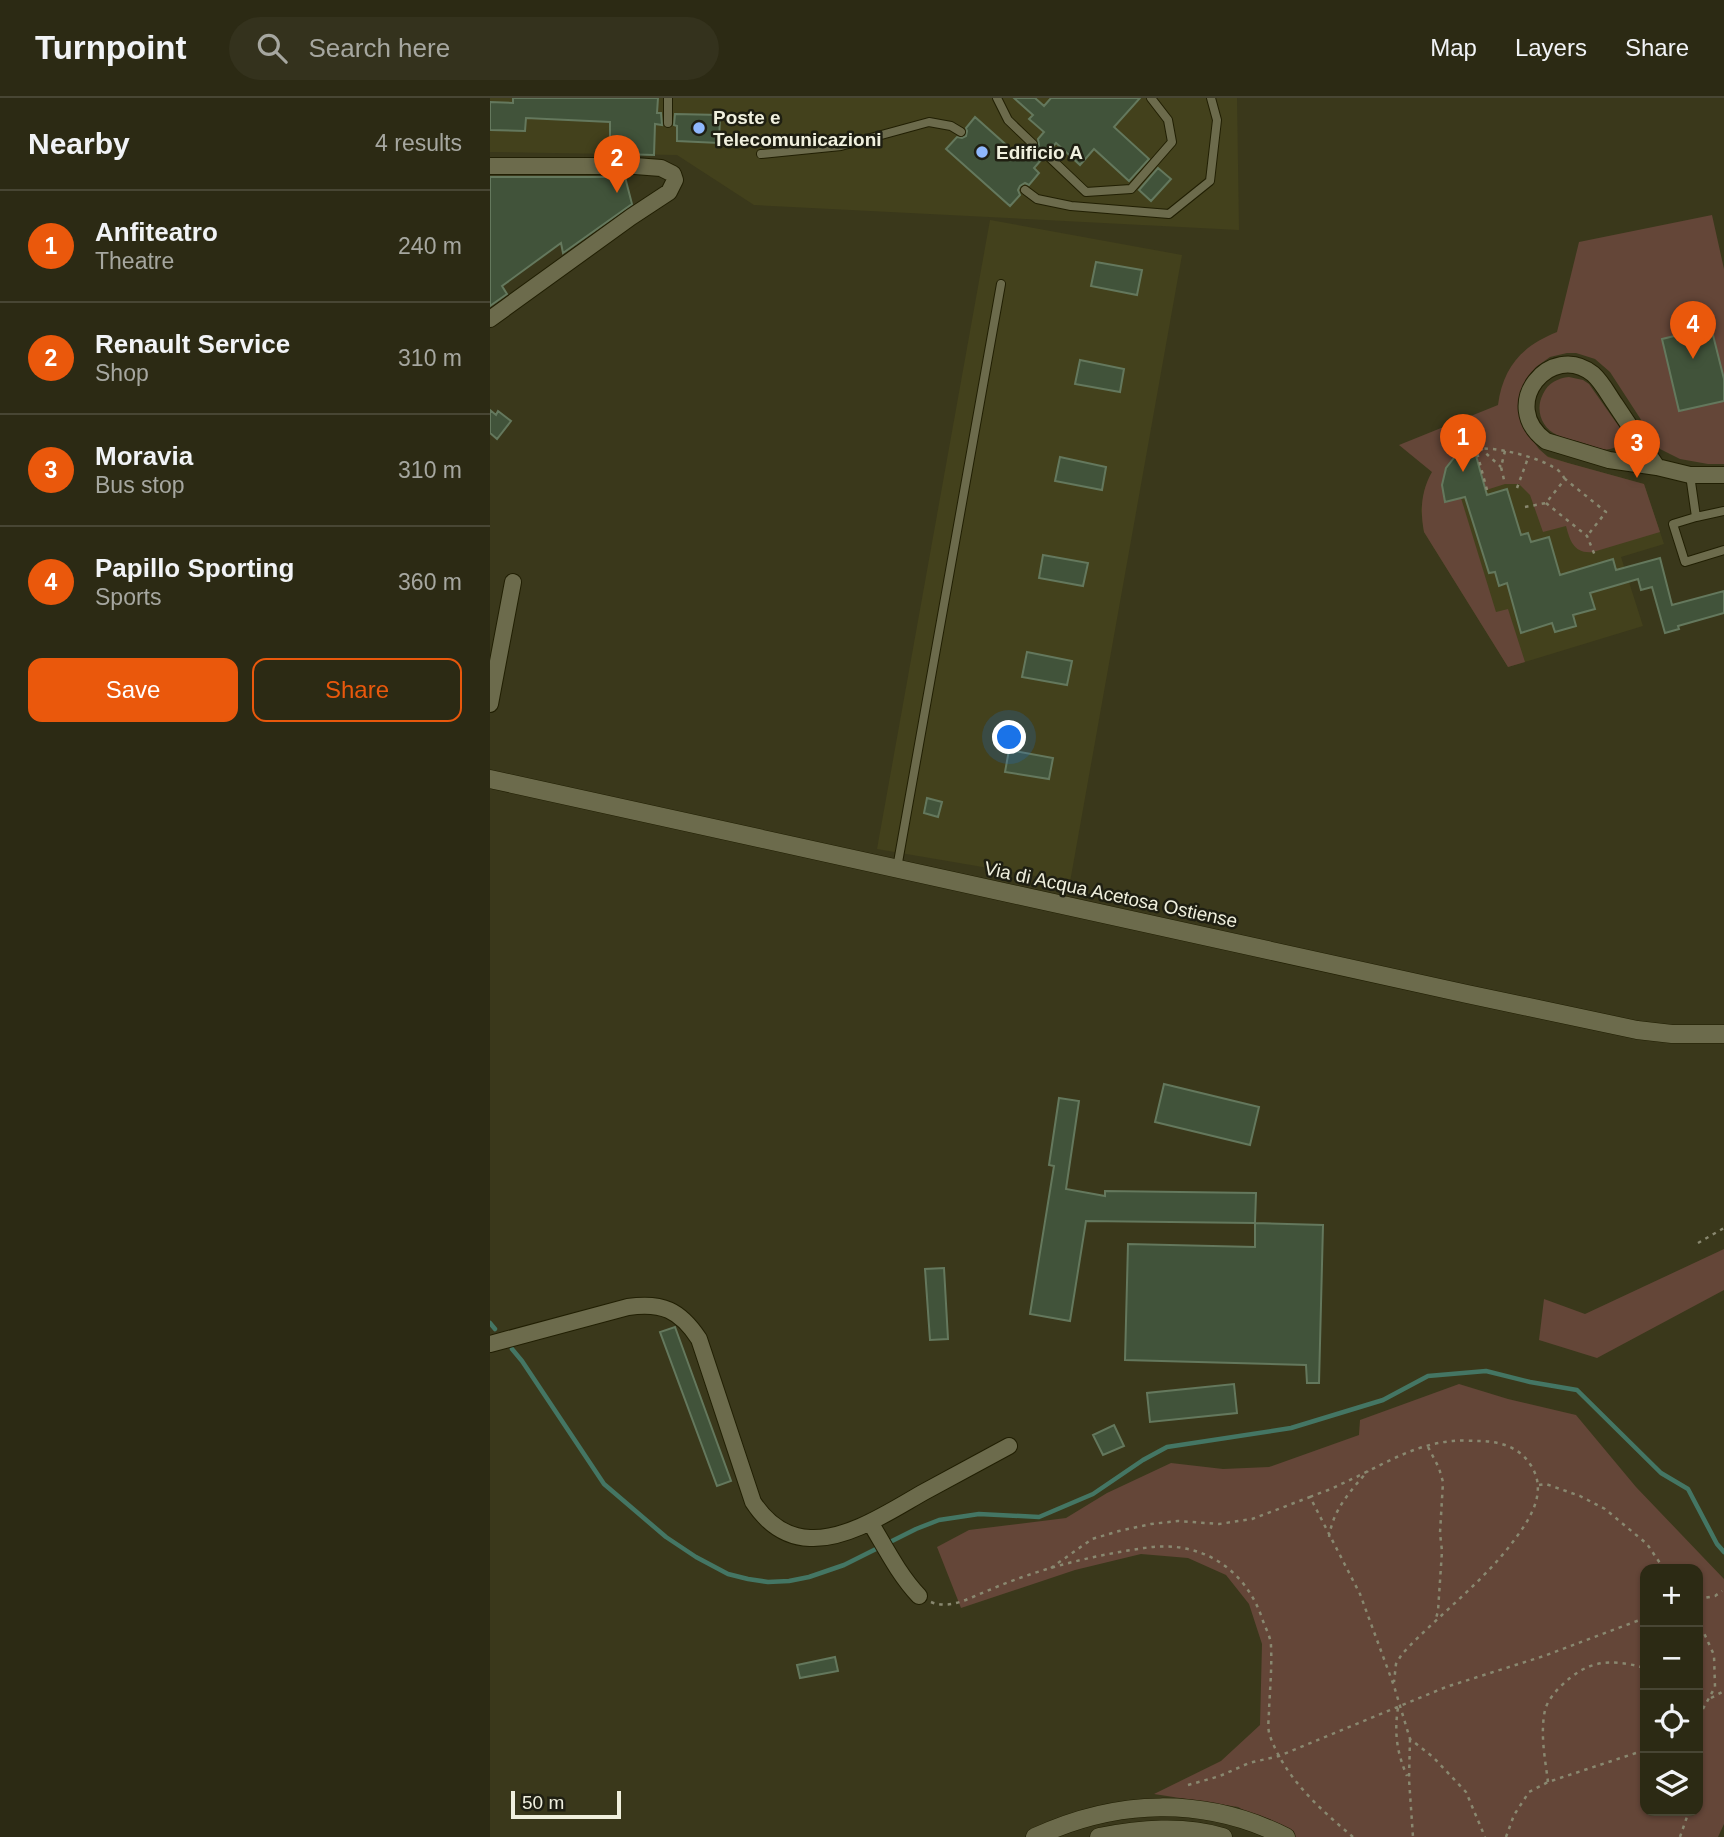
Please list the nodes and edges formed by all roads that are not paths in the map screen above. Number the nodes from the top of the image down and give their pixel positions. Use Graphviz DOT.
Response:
graph roads {
  1 [pos="668,98"];
  2 [pos="997,98"];
  3 [pos="1151,98"];
  4 [pos="1211,98"];
  5 [pos="668,123"];
  6 [pos="961,132"];
  7 [pos="1034,144"];
  8 [pos="761,154"];
  9 [pos="1046,154"];
  10 [pos="490,166"];
  11 [pos="1025,190"];
  12 [pos="1001,284"];
  13 [pos="490,318"];
  14 [pos="1657,467"];
  15 [pos="1690,475"];
  16 [pos="1724,475"];
  17 [pos="1724,511"];
  18 [pos="1696,517"];
  19 [pos="1724,550"];
  20 [pos="513,582"];
  21 [pos="490,705"];
  22 [pos="490,779"];
  23 [pos="897,868"];
  24 [pos="1724,1034"];
  25 [pos="490,1344"];
  26 [pos="1009,1446"];
  27 [pos="870,1522"];
  28 [pos="919,1596"];
  29 [pos="1035,1837"];
  30 [pos="1099,1837"];
  31 [pos="1223,1837"];
  32 [pos="1286,1837"];
  1 -- 5 [label="lane"];
  2 -- 7 [label="lane"];
  3 -- 9 [label="lane"];
  4 -- 11 [label="lane"];
  6 -- 8 [label="lane"];
  10 -- 13 [label="street"];
  12 -- 23 [label="lane"];
  14 -- 14 [label="street"];
  14 -- 15 [label="street"];
  15 -- 16 [label="street"];
  15 -- 18 [label="lane"];
  17 -- 18 [label="lane"];
  18 -- 19 [label="lane"];
  20 -- 21 [label="street"];
  22 -- 23 [label="street, Via di Acqua Acetosa Ostiense"];
  23 -- 24 [label="street, Via di Acqua Acetosa Ostiense"];
  25 -- 27 [label="street"];
  26 -- 27 [label="street"];
  27 -- 28 [label="street"];
  29 -- 32 [label="street"];
  30 -- 31 [label="street"];
}
